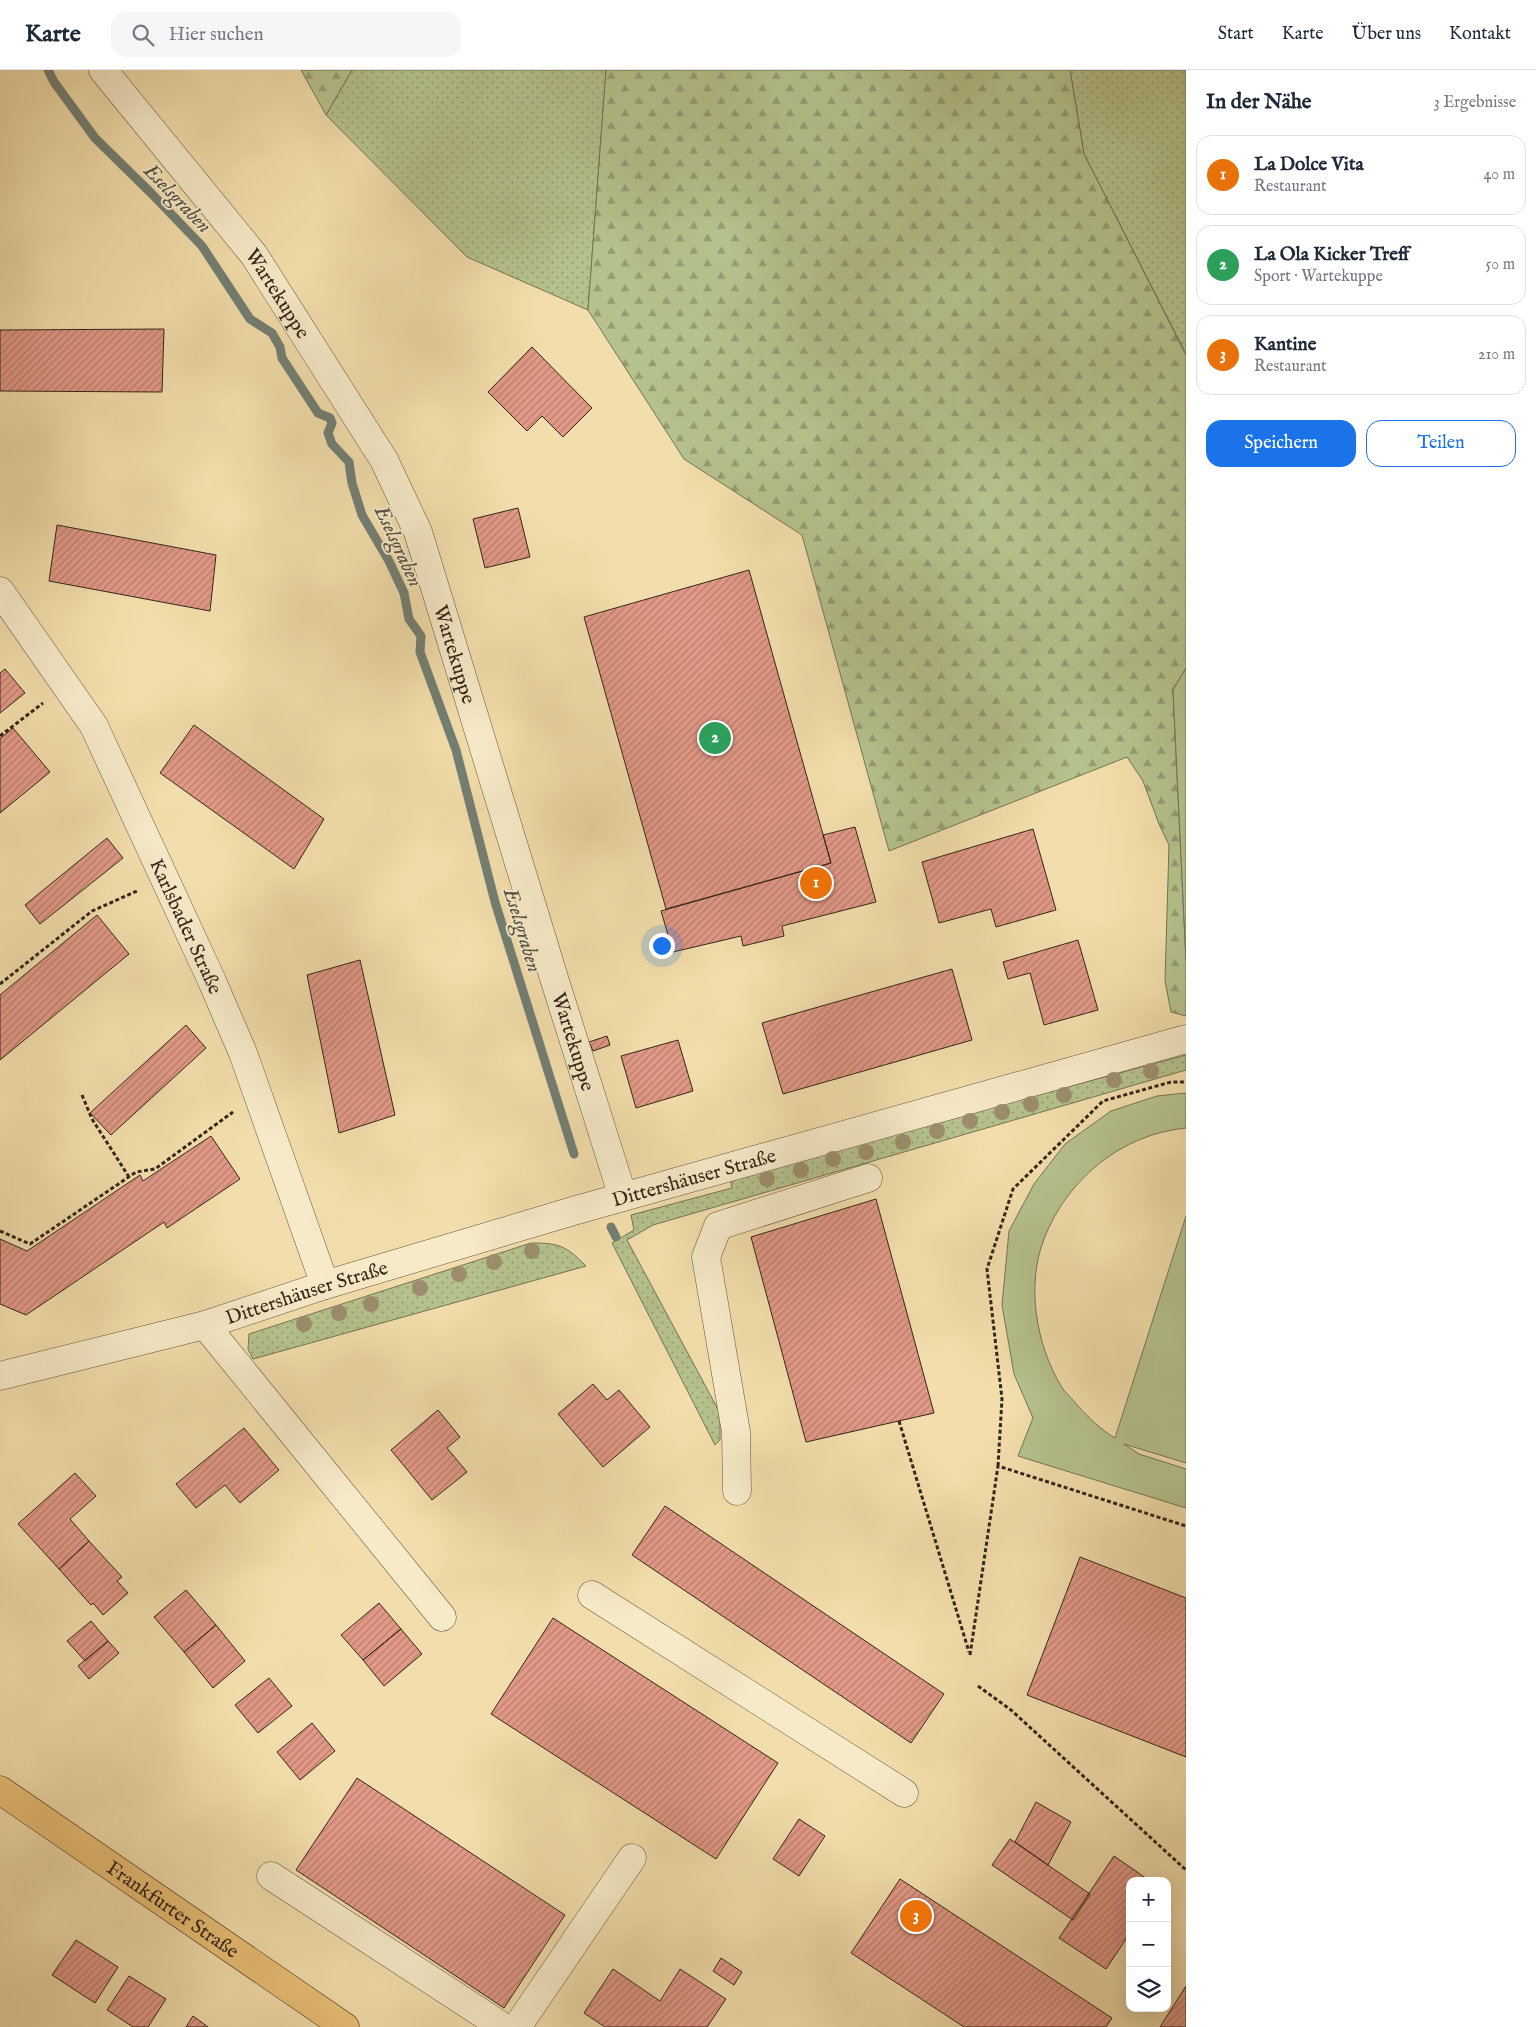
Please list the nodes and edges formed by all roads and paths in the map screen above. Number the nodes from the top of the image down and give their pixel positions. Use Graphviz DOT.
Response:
graph roads {
  1 [pos="103,70"];
  2 [pos="0,590"];
  3 [pos="66,685"];
  4 [pos="0,736"];
  5 [pos="164,880"];
  6 [pos="0,984"];
  7 [pos="1186,1039"];
  8 [pos="1186,1082"];
  9 [pos="82,1095"];
  10 [pos="257,1095"];
  11 [pos="128,1177"];
  12 [pos="868,1178"];
  13 [pos="623,1197"];
  14 [pos="0,1231"];
  15 [pos="325,1285"];
  16 [pos="205,1325"];
  17 [pos="0,1376"];
  18 [pos="899,1421"];
  19 [pos="998,1466"];
  20 [pos="737,1491"];
  21 [pos="1186,1526"];
  22 [pos="592,1595"];
  23 [pos="442,1618"];
  24 [pos="978,1686"];
  25 [pos="0,1790"];
  26 [pos="904,1793"];
  27 [pos="632,1858"];
  28 [pos="1186,1870"];
  29 [pos="271,1876"];
  30 [pos="345,2027"];
  31 [pos="503,2027"];
  32 [pos="517,2027"];
  1 -- 13 [label="street, Wartekuppe"];
  2 -- 3 [label="street, Karlsbader Straße"];
  3 -- 4 [label="path"];
  3 -- 5 [label="street, Karlsbader Straße"];
  5 -- 6 [label="path"];
  5 -- 10 [label="street, Karlsbader Straße"];
  7 -- 13 [label="street, Dittershäuser Straße"];
  8 -- 19 [label="path"];
  9 -- 11 [label="path"];
  10 -- 11 [label="path"];
  10 -- 15 [label="street, Karlsbader Straße"];
  11 -- 14 [label="path"];
  12 -- 20 [label="street"];
  13 -- 15 [label="street, Dittershäuser Straße"];
  15 -- 16 [label="street, Dittershäuser Straße"];
  16 -- 17 [label="street, Dittershäuser Straße"];
  16 -- 23 [label="street, Dittershäuser Straße"];
  18 -- 19 [label="path"];
  19 -- 21 [label="path"];
  22 -- 26 [label="street"];
  24 -- 28 [label="path"];
  25 -- 30 [label="main road, Frankfurter Straße"];
  27 -- 32 [label="street"];
  29 -- 31 [label="street"];
}
